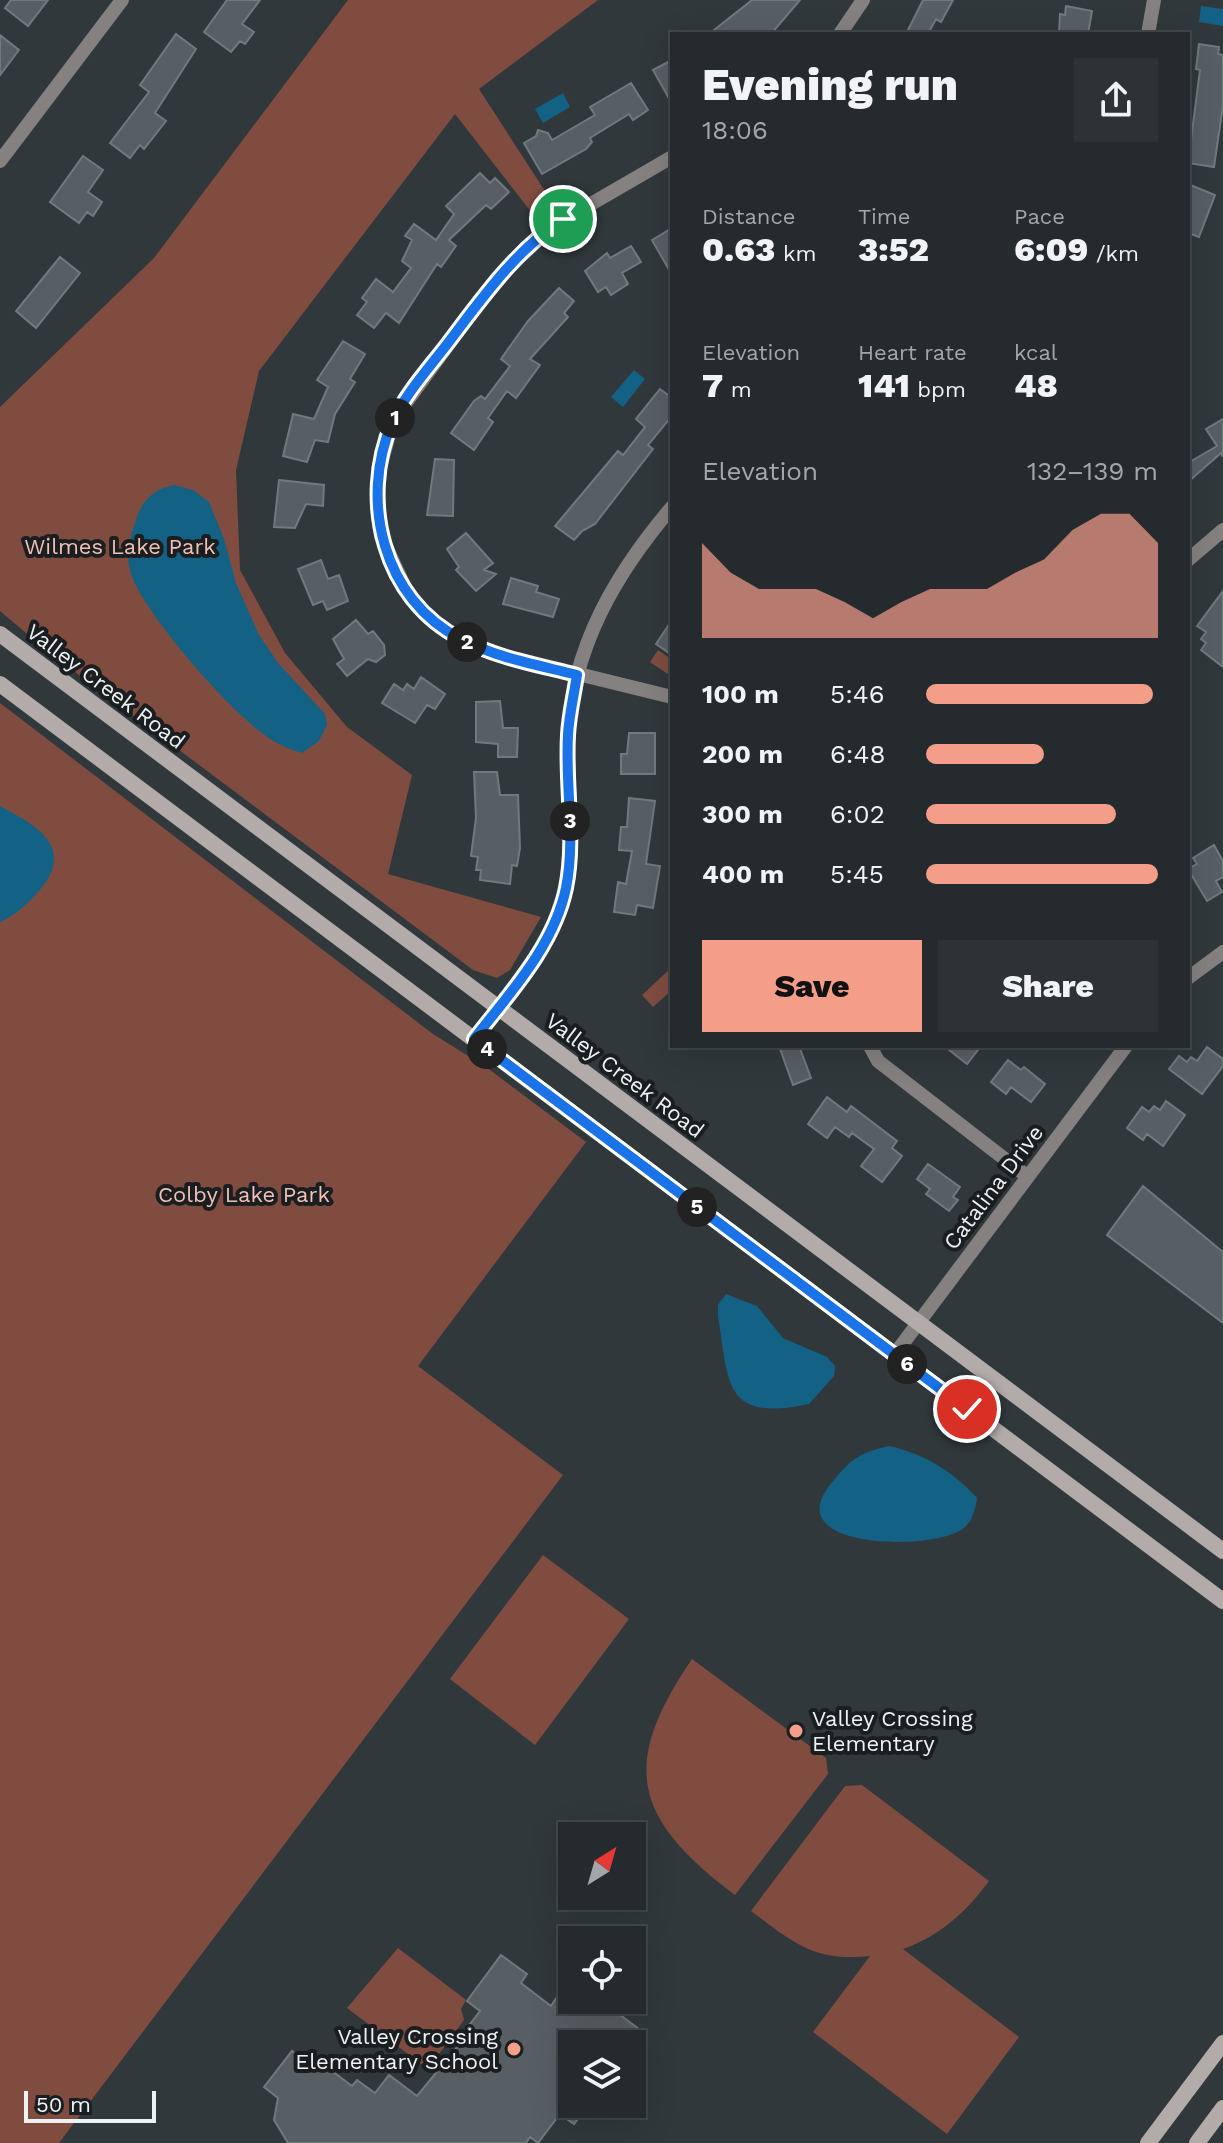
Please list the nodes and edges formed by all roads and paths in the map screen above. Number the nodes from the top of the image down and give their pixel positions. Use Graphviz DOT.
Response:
graph roads {
  1 [pos="122,0"];
  2 [pos="863,0"];
  3 [pos="1154,0"];
  4 [pos="841,32"];
  5 [pos="1148,32"];
  6 [pos="670,158"];
  7 [pos="0,161"];
  8 [pos="670,509"];
  9 [pos="1223,530"];
  10 [pos="1190,558"];
  11 [pos="0,634"];
  12 [pos="577,675"];
  13 [pos="0,684"];
  14 [pos="670,697"];
  15 [pos="1223,952"];
  16 [pos="1190,977"];
  17 [pos="498,1008"];
  18 [pos="474,1039"];
  19 [pos="871,1048"];
  20 [pos="1125,1048"];
  21 [pos="1028,1177"];
  22 [pos="918,1323"];
  23 [pos="895,1354"];
  24 [pos="1223,1551"];
  25 [pos="1223,1601"];
  26 [pos="1223,2043"];
  27 [pos="1223,2108"];
  28 [pos="1148,2143"];
  29 [pos="1197,2143"];
  1 -- 7 [label="street"];
  2 -- 4 [label="street"];
  3 -- 5 [label="street"];
  6 -- 12 [label="street"];
  8 -- 12 [label="street"];
  9 -- 10 [label="street"];
  11 -- 17 [label="main road, Valley Creek Road"];
  12 -- 14 [label="street"];
  12 -- 17 [label="street"];
  13 -- 18 [label="main road"];
  15 -- 16 [label="street"];
  17 -- 18 [label="street"];
  17 -- 22 [label="main road, Valley Creek Road"];
  18 -- 23 [label="main road"];
  19 -- 21 [label="street"];
  20 -- 21 [label="street, Catalina Drive"];
  21 -- 22 [label="street, Catalina Drive"];
  22 -- 23 [label="street, Catalina Drive"];
  22 -- 24 [label="main road, Valley Creek Road"];
  23 -- 25 [label="main road"];
  26 -- 28 [label="main road"];
  27 -- 29 [label="main road"];
}
